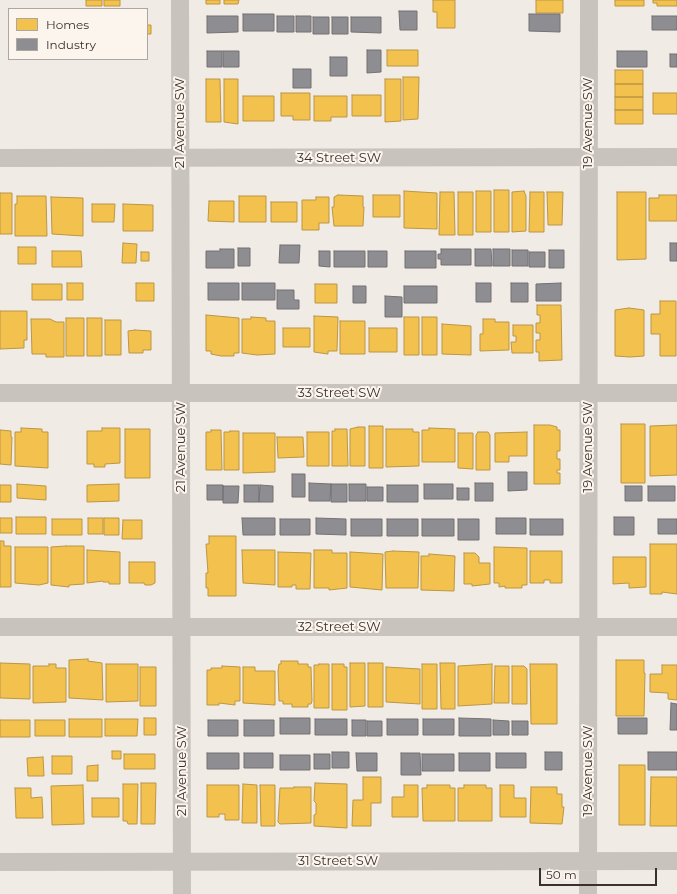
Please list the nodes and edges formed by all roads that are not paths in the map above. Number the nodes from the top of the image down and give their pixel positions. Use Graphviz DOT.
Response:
graph roads {
  1 [pos="180,0"];
  2 [pos="589,0"];
  3 [pos="677,157"];
  4 [pos="0,158"];
  5 [pos="181,158"];
  6 [pos="588,158"];
  7 [pos="588,392"];
  8 [pos="181,393"];
  9 [pos="677,393"];
  10 [pos="0,394"];
  11 [pos="0,627"];
  12 [pos="182,627"];
  13 [pos="588,627"];
  14 [pos="677,627"];
  15 [pos="588,861"];
  16 [pos="677,861"];
  17 [pos="0,862"];
  18 [pos="182,862"];
  19 [pos="182,894"];
  20 [pos="588,894"];
  1 -- 5 [label="street, 21 Avenue SW"];
  2 -- 6 [label="street, 19 Avenue SW"];
  3 -- 6 [label="street, 34 Street SW"];
  4 -- 5 [label="street, 34 Street SW"];
  5 -- 6 [label="street, 34 Street SW"];
  5 -- 8 [label="street, 21 Avenue SW"];
  6 -- 7 [label="street, 19 Avenue SW"];
  7 -- 8 [label="street, 33 Street SW"];
  7 -- 9 [label="street, 33 Street SW"];
  7 -- 13 [label="street, 19 Avenue SW"];
  8 -- 10 [label="street, 33 Street SW"];
  8 -- 12 [label="street, 21 Avenue SW"];
  11 -- 12 [label="street, 32 Street SW"];
  12 -- 13 [label="street, 32 Street SW"];
  12 -- 18 [label="street, 21 Avenue SW"];
  13 -- 14 [label="street, 32 Street SW"];
  13 -- 15 [label="street, 19 Avenue SW"];
  15 -- 16 [label="street, 31 Street SW"];
  15 -- 18 [label="street, 31 Street SW"];
  15 -- 20 [label="street, 19 Avenue SW"];
  17 -- 18 [label="street, 31 Street SW"];
  18 -- 19 [label="street, 21 Avenue SW"];
}
